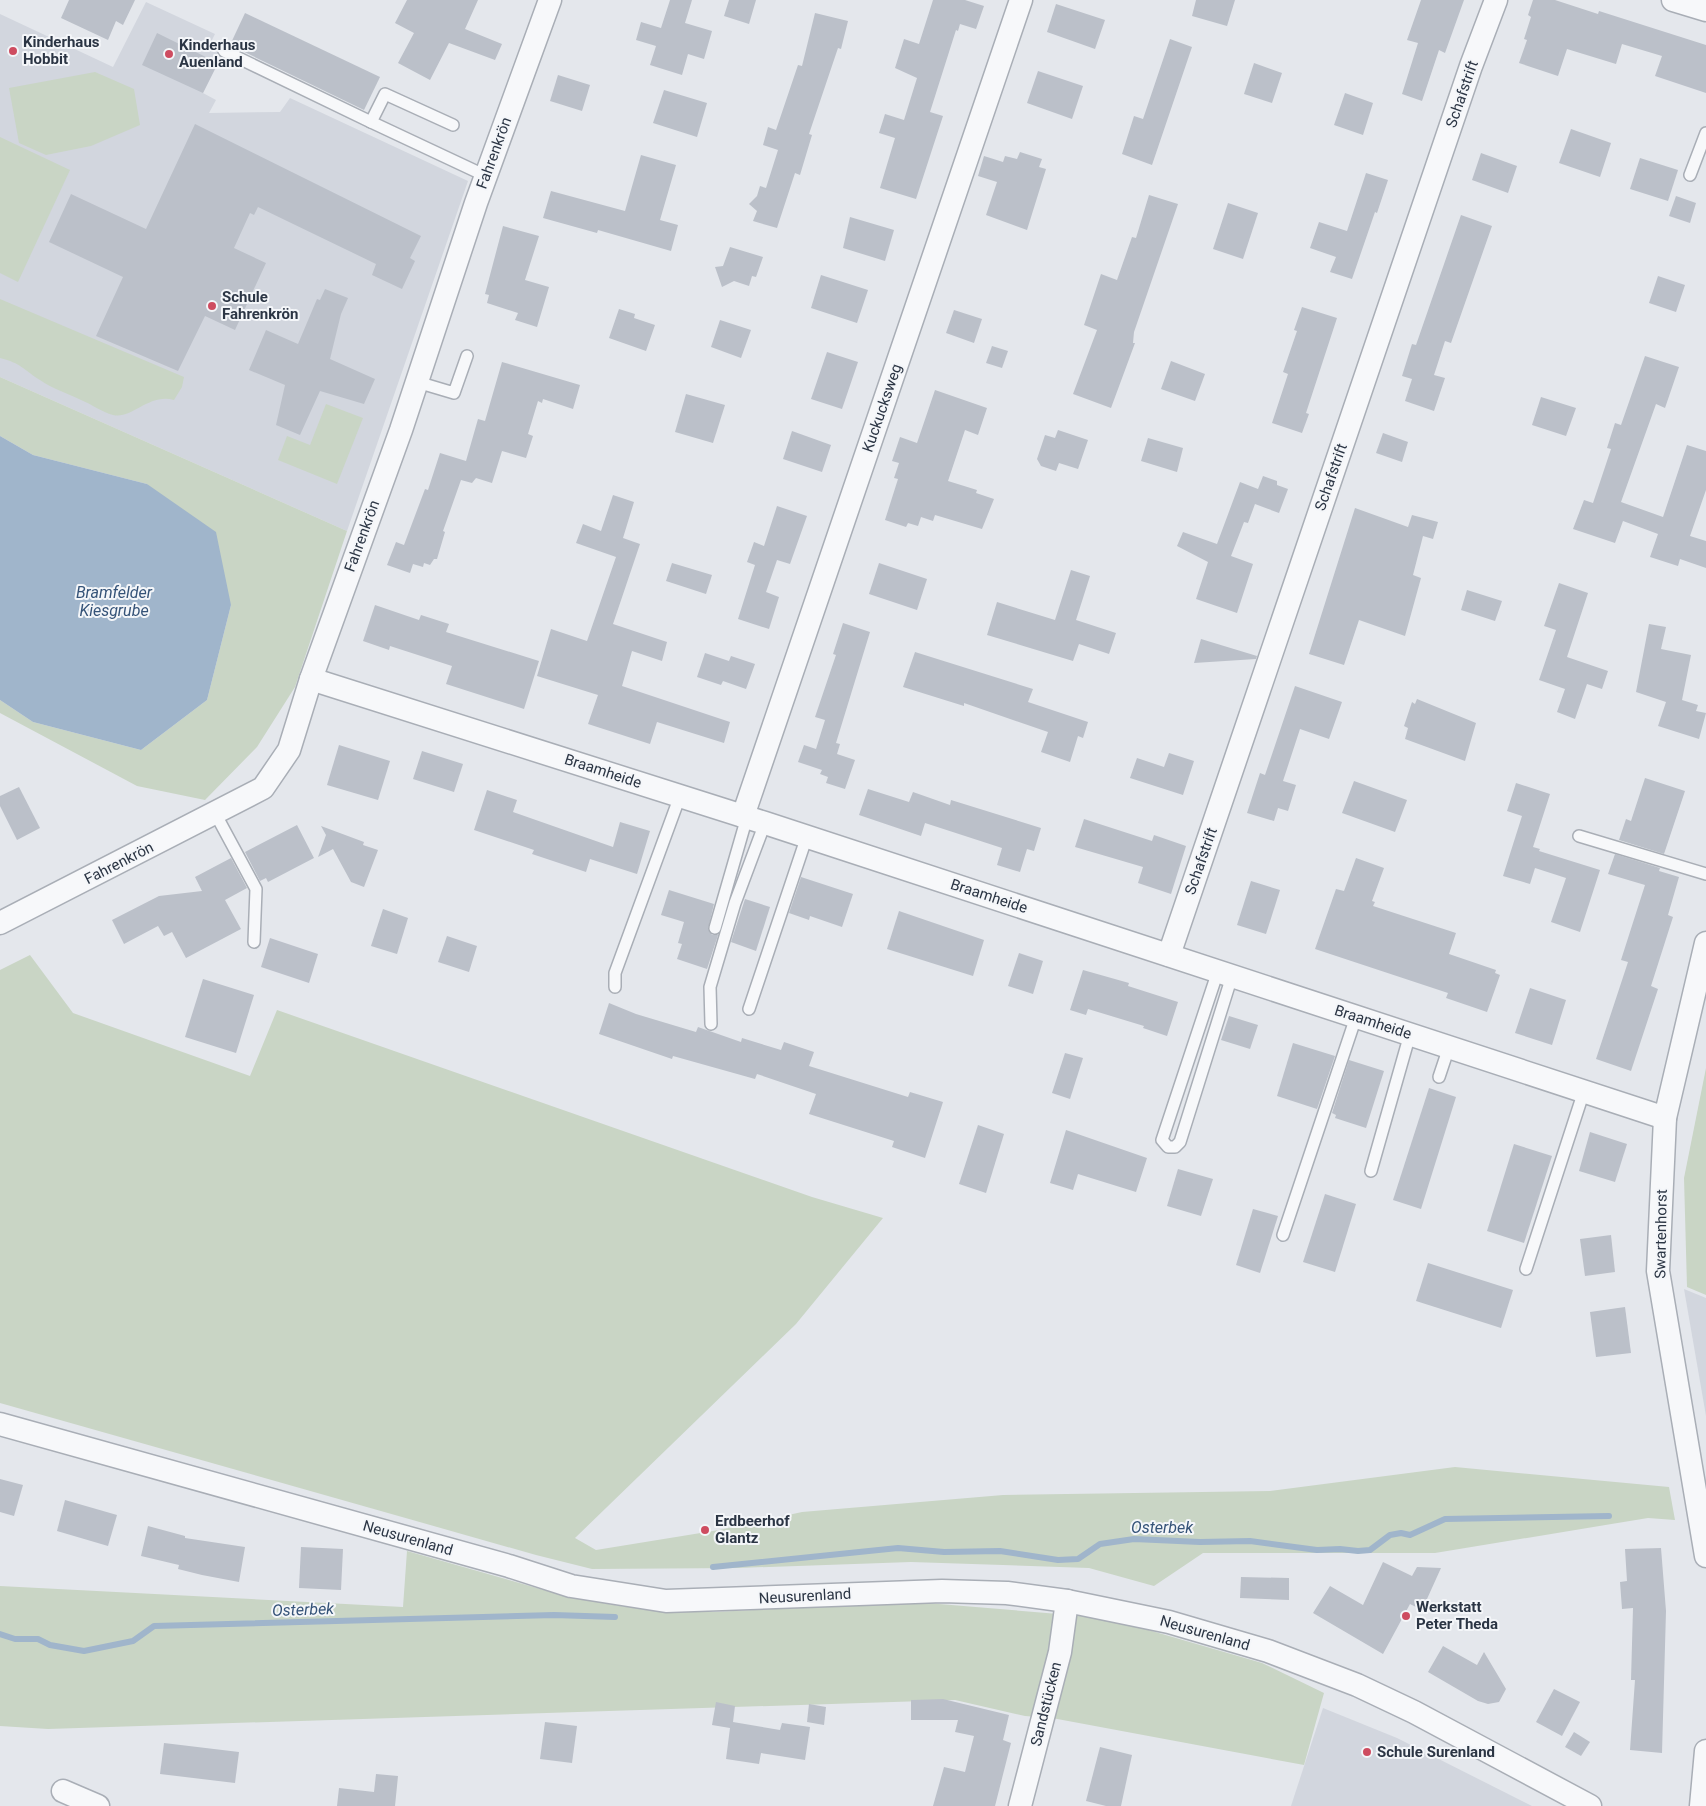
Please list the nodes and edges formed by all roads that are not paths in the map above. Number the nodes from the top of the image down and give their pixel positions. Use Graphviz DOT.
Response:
graph roads {
  1 [pos="550,0"];
  2 [pos="1021,0"];
  3 [pos="1496,0"];
  4 [pos="1673,0"];
  5 [pos="1706,10"];
  6 [pos="224,51"];
  7 [pos="370,122"];
  8 [pos="452,126"];
  9 [pos="1706,132"];
  10 [pos="1690,175"];
  11 [pos="486,176"];
  12 [pos="467,356"];
  13 [pos="417,382"];
  14 [pos="311,678"];
  15 [pos="680,796"];
  16 [pos="215,813"];
  17 [pos="752,818"];
  18 [pos="806,836"];
  19 [pos="1579,836"];
  20 [pos="1706,874"];
  21 [pos="0,923"];
  22 [pos="715,928"];
  23 [pos="254,942"];
  24 [pos="1706,943"];
  25 [pos="1169,955"];
  26 [pos="1225,974"];
  27 [pos="615,986"];
  28 [pos="749,1009"];
  29 [pos="1356,1017"];
  30 [pos="711,1024"];
  31 [pos="1410,1034"];
  32 [pos="1449,1047"];
  33 [pos="1439,1077"];
  34 [pos="1584,1091"];
  35 [pos="1665,1118"];
  36 [pos="1371,1171"];
  37 [pos="1283,1235"];
  38 [pos="1526,1269"];
  39 [pos="0,1424"];
  40 [pos="1706,1556"];
  41 [pos="1067,1601"];
  42 [pos="1706,1751"];
  43 [pos="63,1791"];
  44 [pos="98,1806"];
  45 [pos="1020,1806"];
  46 [pos="1590,1806"];
  47 [pos="1701,1806"];
  1 -- 11 [label="street, Fahrenkrön"];
  2 -- 17 [label="street, Kuckucksweg"];
  3 -- 25 [label="street, Schafstrift"];
  4 -- 5 [label="street"];
  6 -- 7 [label="lane"];
  7 -- 8 [label="lane"];
  7 -- 11 [label="lane"];
  9 -- 10 [label="lane"];
  11 -- 13 [label="street, Fahrenkrön"];
  12 -- 13 [label="lane"];
  13 -- 14 [label="street, Fahrenkrön"];
  14 -- 15 [label="street, Braamheide"];
  14 -- 16 [label="street, Fahrenkrön"];
  15 -- 17 [label="street, Braamheide"];
  15 -- 27 [label="lane"];
  16 -- 21 [label="street, Fahrenkrön"];
  16 -- 23 [label="lane"];
  17 -- 18 [label="street, Braamheide"];
  17 -- 22 [label="lane"];
  17 -- 30 [label="lane"];
  18 -- 25 [label="street, Braamheide"];
  18 -- 28 [label="lane"];
  19 -- 20 [label="lane"];
  24 -- 35 [label="street, Swartenhorst"];
  25 -- 26 [label="street, Braamheide"];
  26 -- 26 [label="lane"];
  26 -- 29 [label="street, Braamheide"];
  29 -- 31 [label="street, Braamheide"];
  29 -- 37 [label="lane"];
  31 -- 32 [label="street, Braamheide"];
  31 -- 36 [label="lane"];
  32 -- 33 [label="lane"];
  32 -- 34 [label="street, Braamheide"];
  34 -- 35 [label="street, Braamheide"];
  34 -- 38 [label="lane"];
  35 -- 40 [label="street, Swartenhorst"];
  39 -- 41 [label="street, Neusurenland"];
  41 -- 45 [label="street, Sandstücken"];
  41 -- 46 [label="street, Neusurenland"];
  42 -- 47 [label="street"];
  43 -- 44 [label="street"];
}
